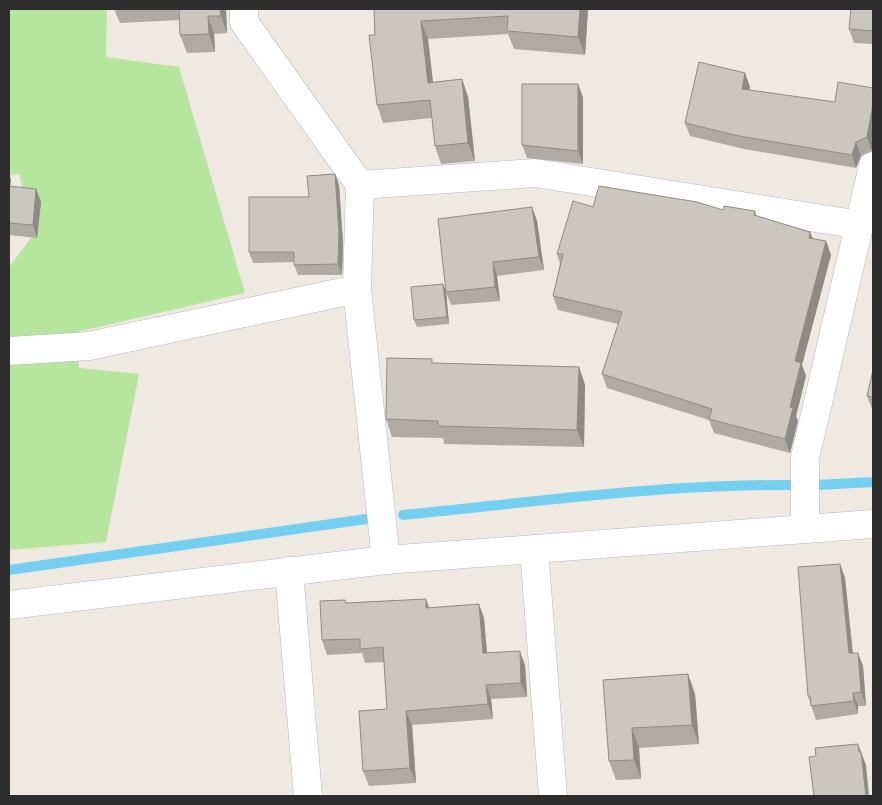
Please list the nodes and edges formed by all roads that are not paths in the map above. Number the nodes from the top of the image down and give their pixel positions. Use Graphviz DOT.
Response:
graph roads {
  1 [pos="244,9"];
  2 [pos="873,166"];
  3 [pos="360,185"];
  4 [pos="860,225"];
  5 [pos="357,290"];
  6 [pos="9,351"];
  7 [pos="873,524"];
  8 [pos="805,529"];
  9 [pos="534,548"];
  10 [pos="386,560"];
  11 [pos="290,571"];
  12 [pos="9,605"];
  13 [pos="308,796"];
  14 [pos="553,796"];
  1 -- 3 [label="street"];
  2 -- 4 [label="street"];
  3 -- 4 [label="street"];
  3 -- 5 [label="street"];
  4 -- 8 [label="street"];
  5 -- 6 [label="street"];
  5 -- 10 [label="street"];
  7 -- 8 [label="street"];
  8 -- 9 [label="street"];
  9 -- 10 [label="street"];
  9 -- 14 [label="street"];
  10 -- 11 [label="street"];
  11 -- 12 [label="street"];
  11 -- 13 [label="street"];
}
